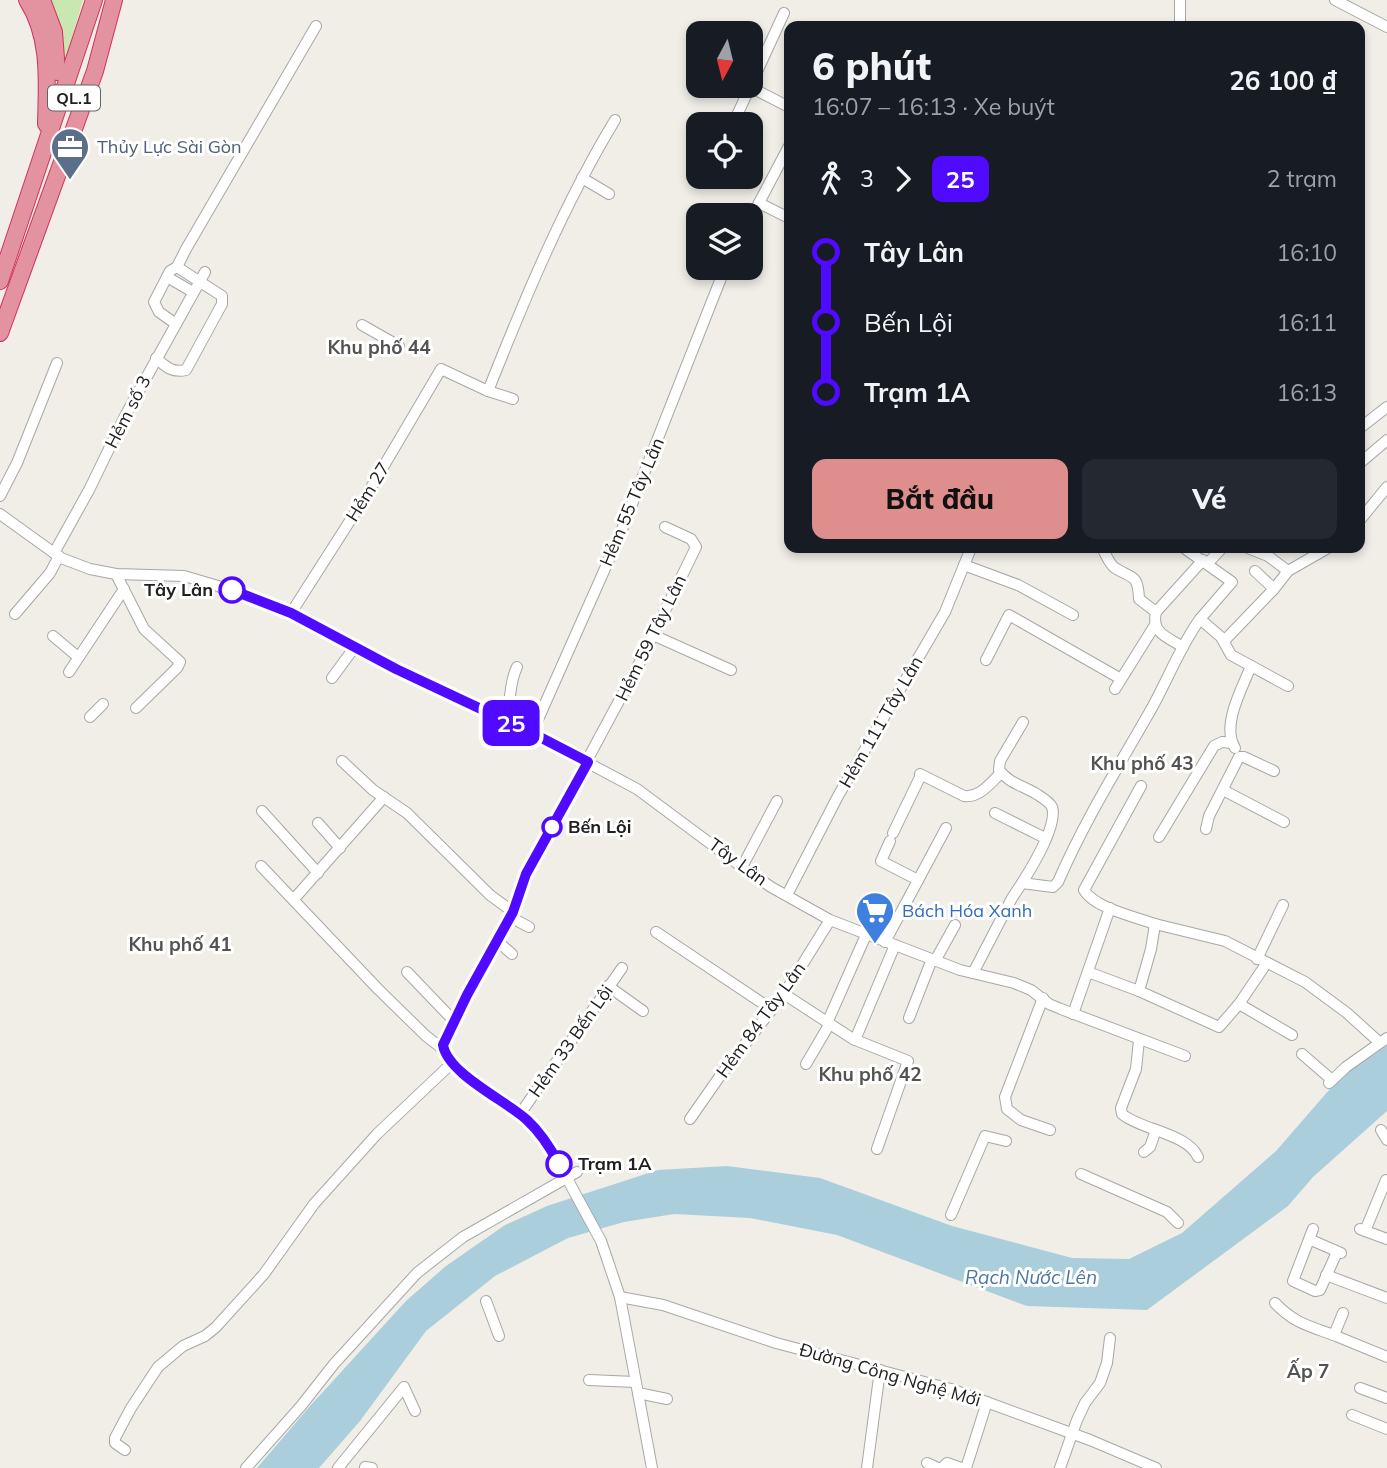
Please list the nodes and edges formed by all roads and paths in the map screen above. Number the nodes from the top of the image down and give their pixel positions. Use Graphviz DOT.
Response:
graph roads {
  1 [pos="27,0"];
  2 [pos="42,0"];
  3 [pos="94,0"];
  4 [pos="1180,0"];
  5 [pos="1335,0"];
  6 [pos="113,3"];
  7 [pos="785,13"];
  8 [pos="1180,21"];
  9 [pos="316,26"];
  10 [pos="1387,27"];
  11 [pos="97,42"];
  12 [pos="763,60"];
  13 [pos="763,94"];
  14 [pos="784,104"];
  15 [pos="54,116"];
  16 [pos="615,120"];
  17 [pos="43,153"];
  18 [pos="784,156"];
  19 [pos="582,178"];
  20 [pos="35,194"];
  21 [pos="608,194"];
  22 [pos="759,203"];
  23 [pos="763,205"];
  24 [pos="784,216"];
  25 [pos="5,266"];
  26 [pos="177,267"];
  27 [pos="202,276"];
  28 [pos="167,277"];
  29 [pos="720,280"];
  30 [pos="193,292"];
  31 [pos="0,308"];
  32 [pos="176,324"];
  33 [pos="362,325"];
  34 [pos="0,332"];
  35 [pos="399,346"];
  36 [pos="156,358"];
  37 [pos="57,363"];
  38 [pos="488,391"];
  39 [pos="513,399"];
  40 [pos="1387,407"];
  41 [pos="1365,424"];
  42 [pos="1387,440"];
  43 [pos="1365,459"];
  44 [pos="1387,487"];
  45 [pos="0,496"];
  46 [pos="1365,514"];
  47 [pos="2,518"];
  48 [pos="665,527"];
  49 [pos="969,553"];
  50 [pos="1105,553"];
  51 [pos="1192,553"];
  52 [pos="1216,553"];
  53 [pos="1260,553"];
  54 [pos="1309,553"];
  55 [pos="1320,553"];
  56 [pos="56,555"];
  57 [pos="1308,561"];
  58 [pos="1206,562"];
  59 [pos="964,565"];
  60 [pos="1255,571"];
  61 [pos="1288,571"];
  62 [pos="116,574"];
  63 [pos="124,589"];
  64 [pos="1274,589"];
  65 [pos="1156,612"];
  66 [pos="291,613"];
  67 [pos="15,614"];
  68 [pos="1073,615"];
  69 [pos="1200,619"];
  70 [pos="1155,625"];
  71 [pos="653,635"];
  72 [pos="53,636"];
  73 [pos="1224,641"];
  74 [pos="1183,647"];
  75 [pos="354,648"];
  76 [pos="78,657"];
  77 [pos="986,660"];
  78 [pos="1251,666"];
  79 [pos="517,667"];
  80 [pos="731,670"];
  81 [pos="69,672"];
  82 [pos="332,678"];
  83 [pos="1121,679"];
  84 [pos="1288,686"];
  85 [pos="1115,689"];
  86 [pos="103,704"];
  87 [pos="136,708"];
  88 [pos="90,717"];
  89 [pos="505,720"];
  90 [pos="1023,722"];
  91 [pos="532,733"];
  92 [pos="1232,743"];
  93 [pos="1241,757"];
  94 [pos="342,761"];
  95 [pos="588,762"];
  96 [pos="1274,771"];
  97 [pos="1001,773"];
  98 [pos="1140,786"];
  99 [pos="1223,790"];
  100 [pos="384,797"];
  101 [pos="777,801"];
  102 [pos="262,811"];
  103 [pos="995,813"];
  104 [pos="1284,821"];
  105 [pos="318,823"];
  106 [pos="946,828"];
  107 [pos="1206,829"];
  108 [pos="1159,836"];
  109 [pos="1045,838"];
  110 [pos="340,848"];
  111 [pos="261,866"];
  112 [pos="742,867"];
  113 [pos="318,873"];
  114 [pos="918,880"];
  115 [pos="1022,883"];
  116 [pos="787,895"];
  117 [pos="293,899"];
  118 [pos="1283,905"];
  119 [pos="1110,908"];
  120 [pos="512,915"];
  121 [pos="830,920"];
  122 [pos="1155,924"];
  123 [pos="955,925"];
  124 [pos="529,927"];
  125 [pos="656,932"];
  126 [pos="866,935"];
  127 [pos="497,941"];
  128 [pos="890,944"];
  129 [pos="512,954"];
  130 [pos="934,960"];
  131 [pos="1262,962"];
  132 [pos="622,968"];
  133 [pos="408,972"];
  134 [pos="1088,972"];
  135 [pos="973,973"];
  136 [pos="608,986"];
  137 [pos="1139,991"];
  138 [pos="784,994"];
  139 [pos="1043,998"];
  140 [pos="1239,1004"];
  141 [pos="771,1009"];
  142 [pos="643,1011"];
  143 [pos="1073,1014"];
  144 [pos="909,1018"];
  145 [pos="454,1021"];
  146 [pos="828,1024"];
  147 [pos="1292,1035"];
  148 [pos="855,1040"];
  149 [pos="1139,1040"];
  150 [pos="1383,1040"];
  151 [pos="443,1049"];
  152 [pos="1303,1054"];
  153 [pos="1185,1056"];
  154 [pos="451,1064"];
  155 [pos="806,1064"];
  156 [pos="520,1114"];
  157 [pos="690,1119"];
  158 [pos="1050,1130"];
  159 [pos="1156,1130"];
  160 [pos="1006,1141"];
  161 [pos="877,1149"];
  162 [pos="1144,1152"];
  163 [pos="1198,1157"];
  164 [pos="577,1172"];
  165 [pos="1081,1174"];
  166 [pos="565,1177"];
  167 [pos="1386,1181"];
  168 [pos="951,1215"];
  169 [pos="1178,1223"];
  170 [pos="1387,1239"];
  171 [pos="1326,1275"];
  172 [pos="620,1297"];
  173 [pos="1387,1298"];
  174 [pos="486,1301"];
  175 [pos="1275,1303"];
  176 [pos="1343,1313"];
  177 [pos="1334,1335"];
  178 [pos="499,1336"];
  179 [pos="1110,1338"];
  180 [pos="1387,1357"];
  181 [pos="880,1370"];
  182 [pos="589,1380"];
  183 [pos="636,1388"];
  184 [pos="1360,1388"];
  185 [pos="1387,1398"];
  186 [pos="667,1399"];
  187 [pos="987,1402"];
  188 [pos="415,1411"];
  189 [pos="1352,1415"];
  190 [pos="1387,1429"];
  191 [pos="1073,1434"];
  192 [pos="125,1450"];
  193 [pos="936,1466"];
  194 [pos="246,1468"];
  195 [pos="338,1468"];
  196 [pos="652,1468"];
  197 [pos="868,1468"];
  198 [pos="963,1468"];
  199 [pos="1060,1468"];
  200 [pos="1156,1468"];
  1 -- 17 [label="highway, QL.1"];
  2 -- 15 [label="highway"];
  3 -- 15 [label="highway, QL.1"];
  4 -- 8 [label="street"];
  5 -- 10 [label="street"];
  6 -- 11 [label="highway, QL.1"];
  7 -- 12 [label="street"];
  9 -- 26 [label="street"];
  11 -- 20 [label="highway, QL.1"];
  11 -- 34 [label="highway, QL.1"];
  13 -- 14 [label="street"];
  15 -- 17 [label="highway, QL.1"];
  16 -- 19 [label="street"];
  17 -- 20 [label="highway, QL.1"];
  17 -- 25 [label="highway, QL.1"];
  18 -- 22 [label="street"];
  19 -- 21 [label="street"];
  19 -- 38 [label="street"];
  20 -- 25 [label="highway, QL.1"];
  23 -- 24 [label="street"];
  25 -- 31 [label="highway, QL.1"];
  26 -- 27 [label="street"];
  26 -- 28 [label="street"];
  27 -- 30 [label="street, Hẻm số 3"];
  27 -- 36 [label="street"];
  28 -- 30 [label="street"];
  28 -- 32 [label="street"];
  29 -- 91 [label="street, Hẻm 55 Tây Lân"];
  30 -- 32 [label="street, Hẻm số 3"];
  32 -- 36 [label="street, Hẻm số 3"];
  33 -- 35 [label="street"];
  36 -- 56 [label="street, Hẻm số 3"];
  37 -- 45 [label="street"];
  38 -- 39 [label="street"];
  38 -- 66 [label="street, Hẻm 27"];
  40 -- 41 [label="street"];
  42 -- 43 [label="street"];
  44 -- 46 [label="street"];
  47 -- 56 [label="street, Tây Lân"];
  48 -- 71 [label="street, Hẻm 59 Tây Lân"];
  49 -- 59 [label="street, Hẻm 111 Tây Lân"];
  50 -- 65 [label="street"];
  51 -- 58 [label="street"];
  52 -- 58 [label="street"];
  53 -- 61 [label="street"];
  54 -- 57 [label="street"];
  55 -- 57 [label="street"];
  56 -- 62 [label="street, Tây Lân"];
  56 -- 67 [label="street, Hẻm số 3"];
  57 -- 61 [label="street"];
  58 -- 65 [label="street"];
  58 -- 69 [label="street"];
  59 -- 68 [label="street"];
  59 -- 116 [label="street, Hẻm 111 Tây Lân"];
  60 -- 64 [label="street"];
  61 -- 64 [label="street"];
  62 -- 63 [label="street"];
  62 -- 66 [label="street, Tây Lân"];
  63 -- 76 [label="street"];
  63 -- 87 [label="street"];
  64 -- 73 [label="street"];
  65 -- 70 [label="street"];
  66 -- 75 [label="street, Tây Lân"];
  69 -- 73 [label="street"];
  69 -- 74 [label="street"];
  70 -- 74 [label="street"];
  70 -- 83 [label="street"];
  71 -- 80 [label="street"];
  71 -- 95 [label="street, Hẻm 59 Tây Lân"];
  72 -- 76 [label="street"];
  73 -- 78 [label="street"];
  74 -- 115 [label="street"];
  75 -- 82 [label="street"];
  75 -- 89 [label="street, Tây Lân"];
  76 -- 81 [label="street"];
  77 -- 83 [label="street"];
  78 -- 84 [label="street"];
  78 -- 92 [label="street"];
  79 -- 89 [label="street"];
  83 -- 85 [label="street"];
  86 -- 88 [label="street"];
  89 -- 91 [label="street, Tây Lân"];
  90 -- 97 [label="street"];
  91 -- 95 [label="street, Tây Lân"];
  92 -- 93 [label="street"];
  92 -- 108 [label="street"];
  93 -- 96 [label="street"];
  93 -- 99 [label="street"];
  94 -- 100 [label="street"];
  95 -- 112 [label="street, Tây Lân"];
  95 -- 120 [label="street"];
  97 -- 109 [label="street"];
  97 -- 114 [label="street"];
  98 -- 119 [label="street"];
  99 -- 104 [label="street"];
  99 -- 107 [label="street"];
  100 -- 110 [label="street"];
  100 -- 120 [label="street"];
  101 -- 112 [label="street"];
  102 -- 113 [label="street"];
  103 -- 109 [label="street"];
  105 -- 110 [label="street"];
  106 -- 114 [label="street"];
  109 -- 115 [label="street"];
  110 -- 113 [label="street"];
  111 -- 117 [label="street"];
  112 -- 116 [label="street, Tây Lân"];
  113 -- 117 [label="street"];
  114 -- 128 [label="street"];
  115 -- 135 [label="street"];
  116 -- 121 [label="street, Tây Lân"];
  117 -- 151 [label="street"];
  118 -- 131 [label="street"];
  119 -- 122 [label="street"];
  119 -- 134 [label="street"];
  120 -- 124 [label="street"];
  120 -- 127 [label="street"];
  121 -- 126 [label="street, Tây Lân"];
  121 -- 138 [label="street, Hẻm 84 Tây Lân"];
  122 -- 131 [label="street"];
  122 -- 137 [label="street"];
  123 -- 130 [label="street"];
  125 -- 141 [label="street"];
  126 -- 128 [label="street, Tây Lân"];
  126 -- 146 [label="street"];
  127 -- 129 [label="street"];
  127 -- 145 [label="street"];
  128 -- 130 [label="street, Tây Lân"];
  128 -- 148 [label="street"];
  130 -- 135 [label="street, Tây Lân"];
  130 -- 144 [label="street"];
  131 -- 140 [label="street"];
  131 -- 150 [label="street"];
  132 -- 136 [label="street, Hẻm 33 Bến Lội"];
  133 -- 145 [label="street"];
  134 -- 137 [label="street"];
  134 -- 143 [label="street"];
  135 -- 139 [label="street, Tây Lân"];
  136 -- 142 [label="street"];
  136 -- 156 [label="street, Hẻm 33 Bến Lội"];
  137 -- 140 [label="street"];
  138 -- 141 [label="street, Hẻm 84 Tây Lân"];
  138 -- 146 [label="street"];
  139 -- 143 [label="street, Tây Lân"];
  139 -- 158 [label="street"];
  140 -- 147 [label="street"];
  141 -- 157 [label="street, Hẻm 84 Tây Lân"];
  143 -- 149 [label="street, Tây Lân"];
  145 -- 151 [label="street"];
  146 -- 148 [label="street"];
  146 -- 155 [label="street"];
  148 -- 161 [label="street"];
  149 -- 153 [label="street, Tây Lân"];
  149 -- 159 [label="street"];
  150 -- 152 [label="street"];
  151 -- 154 [label="street"];
  154 -- 156 [label="street"];
  154 -- 192 [label="street"];
  156 -- 166 [label="street"];
  159 -- 162 [label="street"];
  159 -- 163 [label="street"];
  160 -- 168 [label="street"];
  164 -- 166 [label="street"];
  165 -- 169 [label="street"];
  166 -- 172 [label="street"];
  166 -- 194 [label="street"];
  167 -- 170 [label="street"];
  171 -- 171 [label="street"];
  171 -- 173 [label="street"];
  172 -- 181 [label="street, Đường Công Nghệ Mới"];
  172 -- 183 [label="street"];
  174 -- 178 [label="street"];
  175 -- 177 [label="street"];
  176 -- 177 [label="street"];
  177 -- 180 [label="street"];
  179 -- 191 [label="street"];
  181 -- 187 [label="street, Đường Công Nghệ Mới"];
  181 -- 197 [label="street"];
  182 -- 183 [label="street"];
  183 -- 186 [label="street"];
  183 -- 196 [label="street"];
  184 -- 185 [label="street"];
  187 -- 191 [label="street, Đường Công Nghệ Mới"];
  187 -- 198 [label="street"];
  188 -- 195 [label="street"];
  189 -- 190 [label="street"];
  191 -- 199 [label="street"];
  191 -- 200 [label="street, Đường Công Nghệ Mới"];
  193 -- 198 [label="street"];
}
